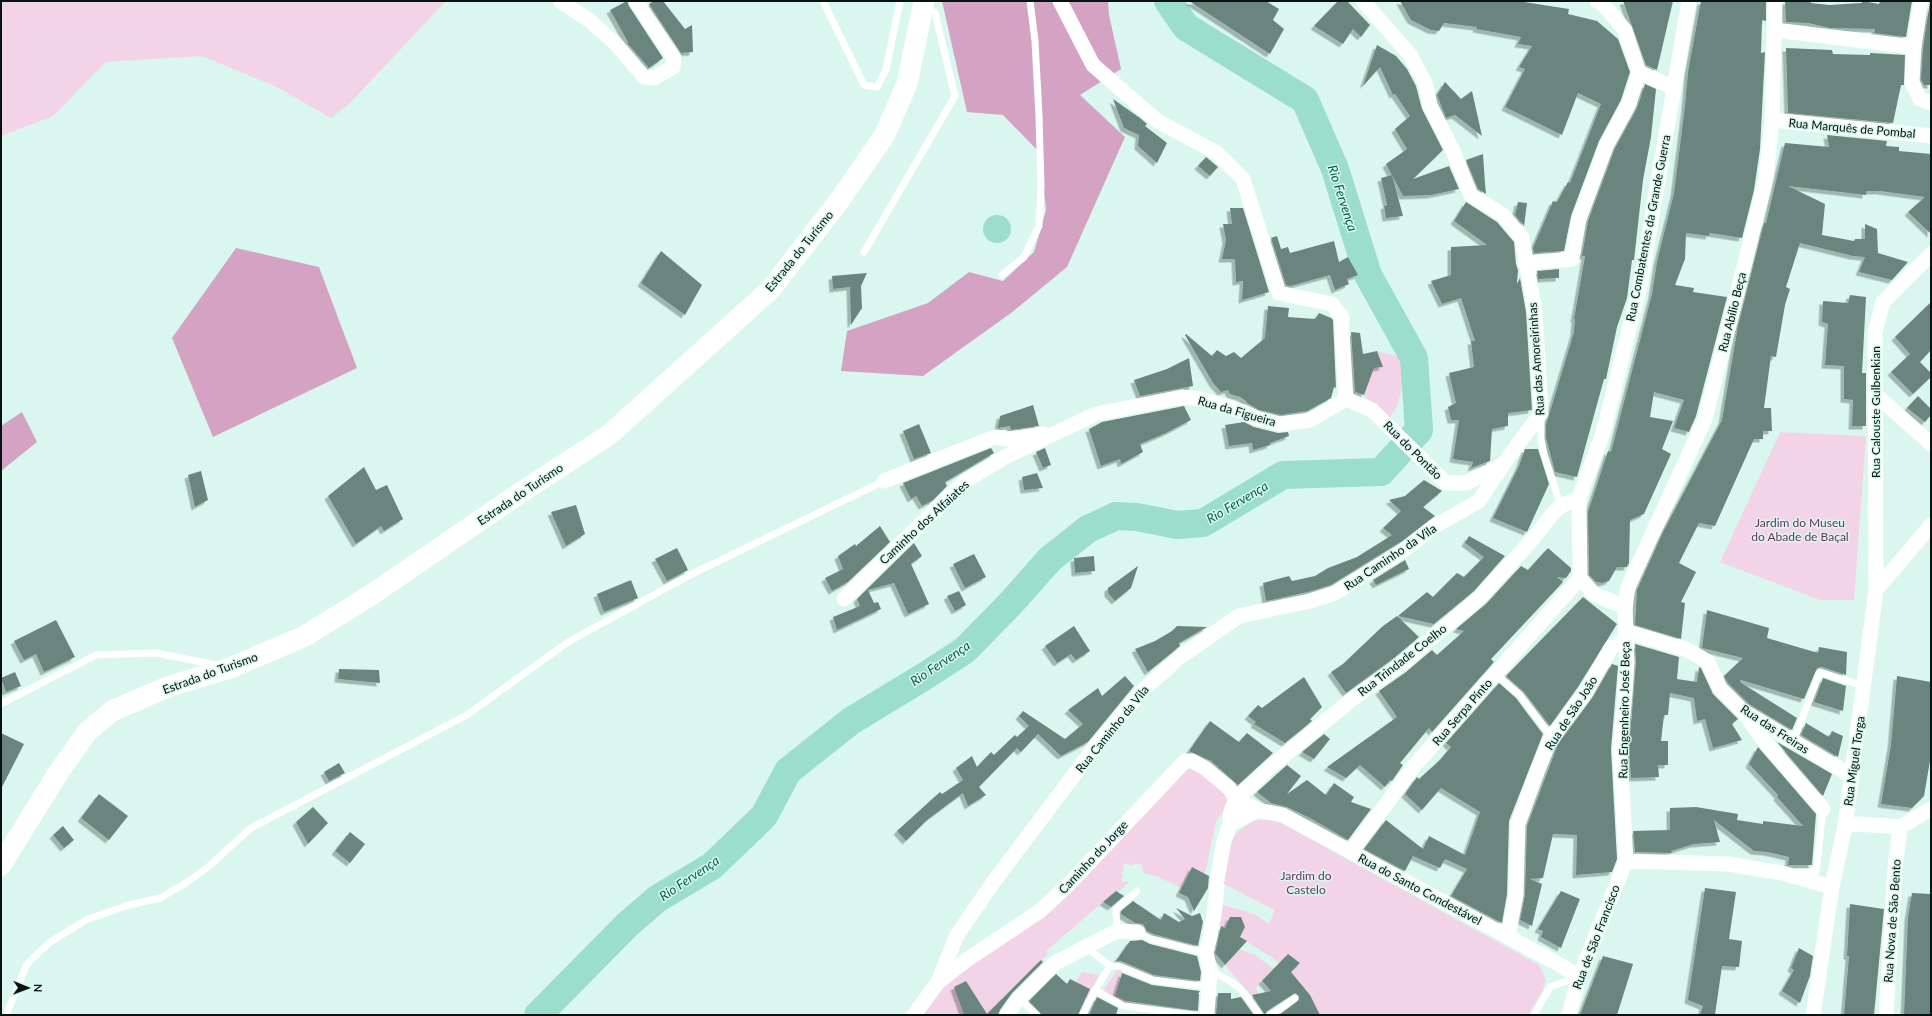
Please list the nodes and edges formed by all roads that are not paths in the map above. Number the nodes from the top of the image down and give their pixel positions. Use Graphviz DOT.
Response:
graph roads {
  1 [pos="560,1"];
  2 [pos="636,1"];
  3 [pos="823,1"];
  4 [pos="900,1"];
  5 [pos="1030,1"];
  6 [pos="1060,1"];
  7 [pos="1364,1"];
  8 [pos="1604,1"];
  9 [pos="1689,1"];
  10 [pos="1775,1"];
  11 [pos="1922,1"];
  12 [pos="924,4"];
  13 [pos="1383,8"];
  14 [pos="1775,30"];
  15 [pos="1914,48"];
  16 [pos="1639,72"];
  17 [pos="1674,88"];
  18 [pos="1931,103"];
  19 [pos="1772,120"];
  20 [pos="1931,136"];
  21 [pos="864,252"];
  22 [pos="1931,254"];
  23 [pos="1525,262"];
  24 [pos="1002,274"];
  25 [pos="1875,394"];
  26 [pos="1346,399"];
  27 [pos="1541,413"];
  28 [pos="1056,433"];
  29 [pos="1931,444"];
  30 [pos="1502,466"];
  31 [pos="884,481"];
  32 [pos="1579,498"];
  33 [pos="1561,506"];
  34 [pos="1931,525"];
  35 [pos="1580,578"];
  36 [pos="1876,590"];
  37 [pos="844,599"];
  38 [pos="1625,607"];
  39 [pos="1625,635"];
  40 [pos="230,668"];
  41 [pos="1496,674"];
  42 [pos="1863,686"];
  43 [pos="1,704"];
  44 [pos="1743,711"];
  45 [pos="1553,738"];
  46 [pos="1793,742"];
  47 [pos="1852,776"];
  48 [pos="1236,799"];
  49 [pos="1823,809"];
  50 [pos="1931,809"];
  51 [pos="1258,810"];
  52 [pos="1230,824"];
  53 [pos="1845,826"];
  54 [pos="1900,827"];
  55 [pos="1351,852"];
  56 [pos="1626,861"];
  57 [pos="1,865"];
  58 [pos="1782,873"];
  59 [pos="1832,887"];
  60 [pos="1137,890"];
  61 [pos="1117,931"];
  62 [pos="1138,932"];
  63 [pos="1508,937"];
  64 [pos="1087,948"];
  65 [pos="1206,953"];
  66 [pos="1110,966"];
  67 [pos="1210,971"];
  68 [pos="1579,977"];
  69 [pos="938,982"];
  70 [pos="1210,987"];
  71 [pos="1095,990"];
  72 [pos="1019,998"];
  73 [pos="1295,998"];
  74 [pos="6,1015"];
  75 [pos="914,1015"];
  76 [pos="1007,1015"];
  77 [pos="1037,1015"];
  78 [pos="1083,1015"];
  79 [pos="1194,1015"];
  80 [pos="1207,1015"];
  81 [pos="1260,1015"];
  82 [pos="1270,1015"];
  83 [pos="1534,1015"];
  84 [pos="1569,1015"];
  85 [pos="1813,1015"];
  86 [pos="1886,1015"];
  1 -- 2 [label="street"];
  3 -- 4 [label="lane"];
  5 -- 24 [label="lane"];
  6 -- 26 [label="street"];
  7 -- 13 [label="street"];
  7 -- 23 [label="street, Rua das Amoreirinhas"];
  8 -- 16 [label="street"];
  9 -- 17 [label="street, Rua Combatentes da Grande Guerra"];
  10 -- 14 [label="street, Rua Abílio Beça"];
  11 -- 15 [label="street"];
  12 -- 21 [label="lane"];
  12 -- 40 [label="street, Estrada do Turismo"];
  14 -- 15 [label="street"];
  14 -- 19 [label="street, Rua Abílio Beça"];
  15 -- 18 [label="street"];
  16 -- 17 [label="street"];
  16 -- 23 [label="street"];
  17 -- 32 [label="street, Rua Combatentes da Grande Guerra"];
  19 -- 20 [label="street, Rua Marquês de Pombal"];
  19 -- 38 [label="street, Rua Abílio Beça"];
  22 -- 25 [label="street, Rua Calouste Gulbenkian"];
  23 -- 27 [label="street, Rua das Amoreirinhas"];
  25 -- 29 [label="street"];
  25 -- 36 [label="street, Rua Calouste Gulbenkian"];
  26 -- 28 [label="street, Rua da Figueira"];
  26 -- 30 [label="street, Rua do Pontão"];
  27 -- 30 [label="street, Rua Caminho da Vila"];
  27 -- 33 [label="lane, Rua das Amoreirinhas"];
  28 -- 31 [label="street"];
  28 -- 37 [label="street, Caminho dos Alfaiates"];
  30 -- 69 [label="street, Rua Caminho da Vila"];
  31 -- 74 [label="lane"];
  32 -- 33 [label="street, Rua Trindade Coelho"];
  32 -- 35 [label="street"];
  33 -- 48 [label="street, Rua Trindade Coelho"];
  34 -- 36 [label="street"];
  35 -- 38 [label="street"];
  35 -- 41 [label="street, Rua Serpa Pínto"];
  36 -- 42 [label="street, Rua Miguel Torga"];
  38 -- 39 [label="street, Rua Engenheiro José Beça"];
  39 -- 44 [label="street, Rua das Freiras"];
  39 -- 45 [label="street, Rua de São João"];
  39 -- 56 [label="street, Rua Engenheiro José Beça"];
  40 -- 43 [label="lane"];
  40 -- 57 [label="street, Estrada do Turismo"];
  41 -- 45 [label="lane"];
  41 -- 55 [label="street, Rua Serpa Pínto"];
  42 -- 46 [label="lane"];
  42 -- 47 [label="street, Rua Miguel Torga"];
  44 -- 46 [label="street, Rua das Freiras"];
  44 -- 49 [label="street"];
  45 -- 63 [label="street, Rua de São João"];
  46 -- 47 [label="street, Rua das Freiras"];
  47 -- 53 [label="street, Rua Miguel Torga"];
  48 -- 51 [label="street, Rua do Santo Condestável"];
  48 -- 52 [label="street"];
  48 -- 69 [label="street, Caminho do Jorge"];
  49 -- 58 [label="lane"];
  50 -- 54 [label="street"];
  51 -- 52 [label="street"];
  51 -- 55 [label="street, Rua do Santo Condestável"];
  52 -- 65 [label="street"];
  53 -- 54 [label="street"];
  53 -- 59 [label="street, Rua Miguel Torga"];
  54 -- 86 [label="street, Rua Nova de São Bento"];
  55 -- 63 [label="street, Rua do Santo Condestável"];
  56 -- 58 [label="street"];
  56 -- 68 [label="street, Rua de São Francisco"];
  58 -- 59 [label="street"];
  59 -- 85 [label="street, Rua Miguel Torga"];
  60 -- 61 [label="lane"];
  61 -- 62 [label="street"];
  61 -- 64 [label="street"];
  62 -- 65 [label="lane"];
  63 -- 68 [label="street, Rua do Santo Condestável"];
  64 -- 66 [label="lane"];
  64 -- 72 [label="street"];
  65 -- 67 [label="street"];
  66 -- 70 [label="lane"];
  66 -- 71 [label="lane"];
  67 -- 70 [label="street"];
  67 -- 81 [label="lane"];
  68 -- 83 [label="lane"];
  68 -- 84 [label="street, Rua de São Francisco"];
  69 -- 75 [label="street"];
  70 -- 80 [label="street"];
  71 -- 78 [label="lane"];
  71 -- 79 [label="lane"];
  72 -- 76 [label="street"];
  72 -- 77 [label="lane"];
  73 -- 82 [label="lane"];
}
